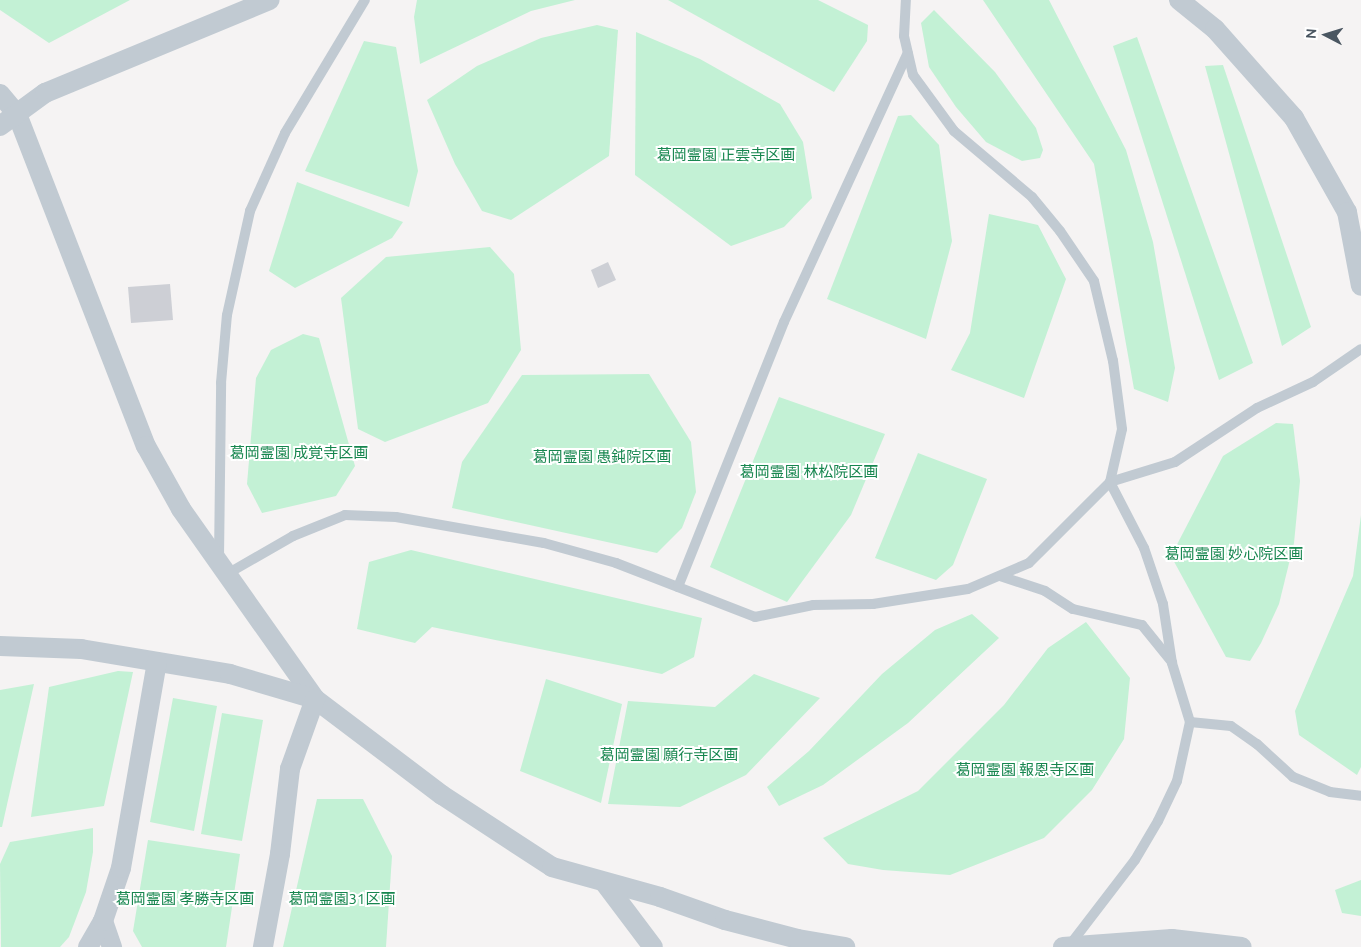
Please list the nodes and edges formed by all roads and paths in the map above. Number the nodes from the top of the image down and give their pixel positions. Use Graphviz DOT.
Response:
graph roads {
  1 [pos="269,0"];
  2 [pos="365,0"];
  3 [pos="906,0"];
  4 [pos="1179,0"];
  5 [pos="908,53"];
  6 [pos="0,94"];
  7 [pos="17,114"];
  8 [pos="0,126"];
  9 [pos="1360,280"];
  10 [pos="1361,349"];
  11 [pos="1110,482"];
  12 [pos="223,568"];
  13 [pos="1000,576"];
  14 [pos="678,587"];
  15 [pos="0,646"];
  16 [pos="157,662"];
  17 [pos="1172,663"];
  18 [pos="315,699"];
  19 [pos="1190,722"];
  20 [pos="1361,796"];
  21 [pos="604,882"];
  22 [pos="103,921"];
  23 [pos="88,947"];
  24 [pos="112,947"];
  25 [pos="263,947"];
  26 [pos="653,947"];
  27 [pos="845,947"];
  28 [pos="1066,947"];
  29 [pos="1242,947"];
  1 -- 7 [label="street"];
  2 -- 12 [label="lane"];
  3 -- 5 [label="lane"];
  4 -- 9 [label="street"];
  5 -- 11 [label="lane"];
  5 -- 14 [label="lane"];
  6 -- 7 [label="street"];
  7 -- 8 [label="street"];
  7 -- 12 [label="street"];
  10 -- 11 [label="lane"];
  11 -- 13 [label="lane"];
  11 -- 17 [label="lane"];
  12 -- 14 [label="lane"];
  12 -- 18 [label="street"];
  13 -- 14 [label="lane"];
  13 -- 17 [label="lane"];
  15 -- 16 [label="street"];
  16 -- 18 [label="street"];
  16 -- 22 [label="street"];
  17 -- 19 [label="lane"];
  18 -- 21 [label="street"];
  18 -- 25 [label="street"];
  19 -- 20 [label="lane"];
  19 -- 28 [label="lane"];
  21 -- 26 [label="street"];
  21 -- 27 [label="street"];
  22 -- 23 [label="street"];
  22 -- 24 [label="street"];
  28 -- 29 [label="street"];
}
